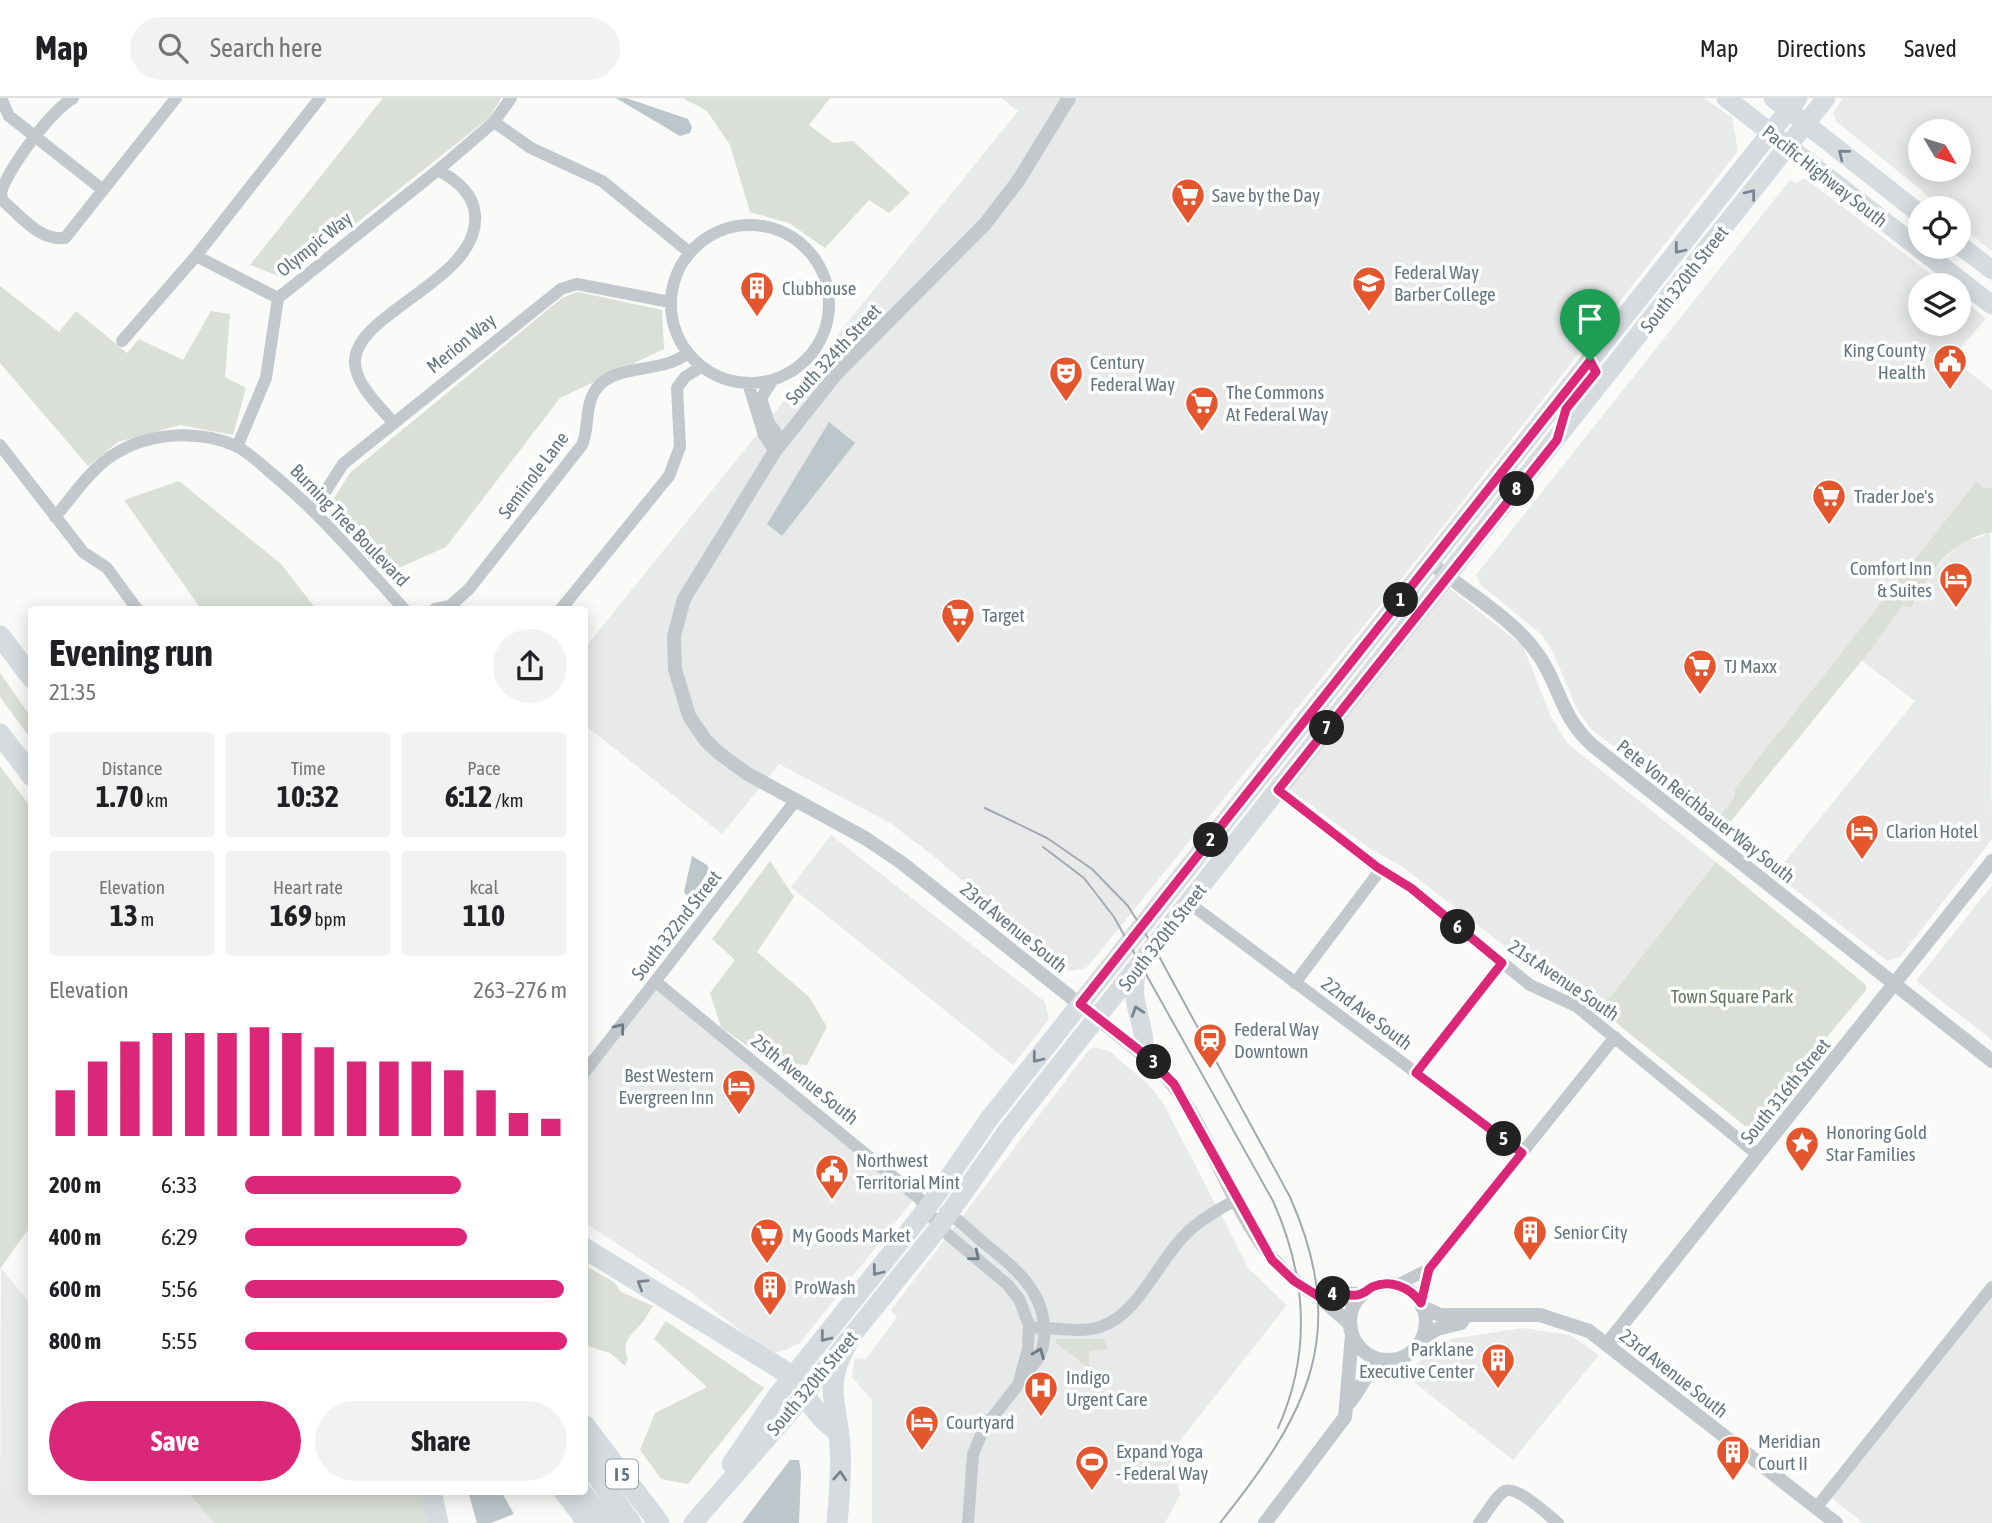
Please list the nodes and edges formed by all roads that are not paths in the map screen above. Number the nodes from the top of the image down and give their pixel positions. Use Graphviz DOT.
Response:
graph roads {
  1 [pos="73,98"];
  2 [pos="176,98"];
  3 [pos="320,98"];
  4 [pos="511,98"];
  5 [pos="1069,98"];
  6 [pos="1726,98"];
  7 [pos="1826,98"];
  8 [pos="1,100"];
  9 [pos="1787,102"];
  10 [pos="494,122"];
  11 [pos="1806,124"];
  12 [pos="1771,134"];
  13 [pos="37,138"];
  14 [pos="1788,147"];
  15 [pos="439,170"];
  16 [pos="103,190"];
  17 [pos="1908,205"];
  18 [pos="689,251"];
  19 [pos="1971,254"];
  20 [pos="196,256"];
  21 [pos="1992,270"];
  22 [pos="278,298"];
  23 [pos="1989,298"];
  24 [pos="670,302"];
  25 [pos="674,328"];
  26 [pos="122,341"];
  27 [pos="687,353"];
  28 [pos="1590,361"];
  29 [pos="676,363"];
  30 [pos="701,367"];
  31 [pos="773,380"];
  32 [pos="748,383"];
  33 [pos="677,388"];
  34 [pos="393,422"];
  35 [pos="1557,440"];
  36 [pos="0,445"];
  37 [pos="778,446"];
  38 [pos="237,447"];
  39 [pos="313,511"];
  40 [pos="55,517"];
  41 [pos="1431,563"];
  42 [pos="1448,577"];
  43 [pos="135,606"];
  44 [pos="401,606"];
  45 [pos="450,606"];
  46 [pos="563,606"];
  47 [pos="0,623"];
  48 [pos="0,636"];
  49 [pos="28,655"];
  50 [pos="28,673"];
  51 [pos="1321,701"];
  52 [pos="684,704"];
  53 [pos="0,734"];
  54 [pos="28,771"];
  55 [pos="1253,788"];
  56 [pos="1278,790"];
  57 [pos="796,800"];
  58 [pos="1992,861"];
  59 [pos="1381,869"];
  60 [pos="1204,884"];
  61 [pos="1189,903"];
  62 [pos="1502,963"];
  63 [pos="1137,968"];
  64 [pos="656,982"];
  65 [pos="1295,983"];
  66 [pos="1895,983"];
  67 [pos="1080,1004"];
  68 [pos="1098,1018"];
  69 [pos="1615,1037"];
  70 [pos="1144,1054"];
  71 [pos="1992,1061"];
  72 [pos="588,1068"];
  73 [pos="1416,1073"];
  74 [pos="1522,1153"];
  75 [pos="1758,1155"];
  76 [pos="1237,1199"];
  77 [pos="928,1208"];
  78 [pos="944,1220"];
  79 [pos="588,1250"];
  80 [pos="1429,1269"];
  81 [pos="1397,1285"];
  82 [pos="1992,1287"];
  83 [pos="1361,1294"];
  84 [pos="1318,1296"];
  85 [pos="1422,1305"];
  86 [pos="1466,1316"];
  87 [pos="1044,1327"];
  88 [pos="1029,1328"];
  89 [pos="1350,1329"];
  90 [pos="1422,1338"];
  91 [pos="848,1341"];
  92 [pos="1607,1344"];
  93 [pos="1386,1360"];
  94 [pos="1024,1373"];
  95 [pos="793,1377"];
  96 [pos="803,1396"];
  97 [pos="1348,1404"];
  98 [pos="588,1430"];
  99 [pos="837,1430"];
  100 [pos="588,1464"];
  101 [pos="433,1495"];
  102 [pos="567,1495"];
  103 [pos="583,1495"];
  104 [pos="1816,1507"];
  105 [pos="698,1516"];
  106 [pos="438,1523"];
  107 [pos="588,1523"];
  108 [pos="607,1523"];
  109 [pos="631,1523"];
  110 [pos="659,1523"];
  111 [pos="837,1523"];
  112 [pos="968,1523"];
  113 [pos="1265,1523"];
  114 [pos="1479,1523"];
  115 [pos="1558,1523"];
  116 [pos="1836,1523"];
  1 -- 13 [label="street"];
  2 -- 16 [label="street"];
  3 -- 20 [label="street"];
  4 -- 10 [label="street, Olympic Way"];
  5 -- 37 [label="street, South 324th Street"];
  6 -- 12 [label="main road, Pacific Highway South"];
  7 -- 11 [label="main road, South 320th Street"];
  8 -- 13 [label="street"];
  9 -- 11 [label="main road, Pacific Highway South"];
  9 -- 12 [label="main road, South 320th Street"];
  10 -- 15 [label="street, Olympic Way"];
  10 -- 18 [label="street"];
  11 -- 14 [label="main road, South 320th Street"];
  17 -- 11 [label="main road, Pacific Highway South, one-way"];
  12 -- 14 [label="main road, Pacific Highway South"];
  12 -- 28 [label="main road, South 320th Street, one-way"];
  13 -- 16 [label="street"];
  13 -- 16 [label="street"];
  14 -- 23 [label="main road, Pacific Highway South"];
  35 -- 14 [label="main road, South 320th Street, one-way"];
  15 -- 22 [label="street, Olympic Way"];
  15 -- 34 [label="street"];
  18 -- 24 [label="street"];
  18 -- 31 [label="street"];
  19 -- 21 [label="main road"];
  20 -- 22 [label="street"];
  20 -- 26 [label="street"];
  22 -- 38 [label="street, Olympic Way"];
  24 -- 25 [label="street"];
  24 -- 34 [label="street, Merion Way"];
  25 -- 27 [label="street"];
  25 -- 29 [label="street"];
  27 -- 29 [label="street, Seminole Lane"];
  27 -- 30 [label="street"];
  28 -- 35 [label="main road"];
  28 -- 41 [label="main road, South 320th Street"];
  29 -- 33 [label="street"];
  29 -- 45 [label="street, Seminole Lane"];
  30 -- 32 [label="street"];
  30 -- 33 [label="street"];
  31 -- 32 [label="street"];
  31 -- 37 [label="street"];
  32 -- 37 [label="street"];
  33 -- 46 [label="street"];
  34 -- 39 [label="street, Merion Way"];
  35 -- 42 [label="main road, South 320th Street"];
  36 -- 40 [label="street"];
  37 -- 52 [label="street, South 324th Street"];
  38 -- 39 [label="street, Burning Tree Boulevard"];
  38 -- 40 [label="street, Burning Tree Boulevard"];
  39 -- 44 [label="street, Burning Tree Boulevard"];
  40 -- 43 [label="street"];
  41 -- 42 [label="street, Pete Von Reichbauer Way South"];
  41 -- 51 [label="main road, South 320th Street"];
  42 -- 56 [label="main road, South 320th Street"];
  42 -- 66 [label="street, Pete Von Reichbauer Way South"];
  47 -- 49 [label="highway"];
  48 -- 50 [label="highway"];
  51 -- 55 [label="main road, South 320th Street"];
  51 -- 56 [label="main road"];
  52 -- 57 [label="street, 23rd Avenue South"];
  53 -- 54 [label="highway"];
  55 -- 60 [label="main road"];
  55 -- 67 [label="main road, South 320th Street"];
  56 -- 59 [label="street, 21st Avenue South"];
  56 -- 60 [label="main road, South 320th Street"];
  57 -- 64 [label="street, South 322nd Street"];
  57 -- 67 [label="street, 23rd Avenue South"];
  58 -- 66 [label="street, South 316th Street"];
  59 -- 62 [label="street, 21st Avenue South"];
  59 -- 65 [label="street"];
  60 -- 61 [label="main road, South 320th Street"];
  61 -- 63 [label="main road, South 320th Street"];
  61 -- 65 [label="street, 22nd Ave South"];
  62 -- 69 [label="street, 21st Avenue South"];
  62 -- 73 [label="street"];
  63 -- 68 [label="main road, South 320th Street"];
  70 -- 63 [label="main road, one-way"];
  72 -- 64 [label="street, South 322nd Street, one-way"];
  64 -- 77 [label="street, 25th Avenue South"];
  65 -- 73 [label="street, 22nd Ave South"];
  66 -- 71 [label="street, Pete Von Reichbauer Way South"];
  66 -- 75 [label="street, South 316th Street"];
  67 -- 68 [label="street, 23rd Avenue South"];
  67 -- 77 [label="main road, South 320th Street, one-way"];
  68 -- 70 [label="street, 23rd Avenue South"];
  68 -- 78 [label="main road, South 320th Street"];
  69 -- 74 [label="street"];
  69 -- 75 [label="street, 21st Avenue South"];
  70 -- 76 [label="street, 23rd Avenue South"];
  73 -- 74 [label="street, 22nd Ave South"];
  74 -- 80 [label="street"];
  75 -- 92 [label="street, South 316th Street"];
  76 -- 84 [label="street, 23rd Avenue South"];
  76 -- 87 [label="street"];
  77 -- 78 [label="street"];
  77 -- 95 [label="main road, South 320th Street, one-way"];
  78 -- 87 [label="street"];
  78 -- 88 [label="street, one-way"];
  78 -- 91 [label="main road, South 320th Street"];
  95 -- 79 [label="highway, one-way"];
  80 -- 81 [label="street"];
  80 -- 85 [label="street"];
  81 -- 83 [label="street"];
  81 -- 85 [label="street"];
  82 -- 104 [label="street"];
  83 -- 84 [label="street"];
  83 -- 89 [label="street"];
  84 -- 89 [label="street, 23rd Avenue South"];
  85 -- 86 [label="street, 23rd Avenue South"];
  85 -- 90 [label="street"];
  86 -- 90 [label="street, 23rd Avenue South"];
  86 -- 92 [label="street, 23rd Avenue South"];
  87 -- 88 [label="street"];
  94 -- 87 [label="street, one-way"];
  88 -- 94 [label="street"];
  89 -- 93 [label="street"];
  89 -- 97 [label="street"];
  90 -- 93 [label="street"];
  91 -- 96 [label="main road, South 320th Street"];
  91 -- 99 [label="highway"];
  92 -- 104 [label="street, 23rd Avenue South"];
  93 -- 97 [label="street"];
  94 -- 112 [label="street"];
  95 -- 96 [label="highway"];
  95 -- 105 [label="main road, South 320th Street"];
  96 -- 99 [label="highway"];
  96 -- 105 [label="main road, South 320th Street"];
  97 -- 113 [label="street"];
  98 -- 110 [label="highway, I 5"];
  111 -- 99 [label="highway, one-way"];
  100 -- 109 [label="highway"];
  101 -- 106 [label="highway"];
  102 -- 107 [label="highway"];
  103 -- 108 [label="highway"];
  104 -- 116 [label="street, 23rd Avenue South"];
  114 -- 115 [label="street"];
}
